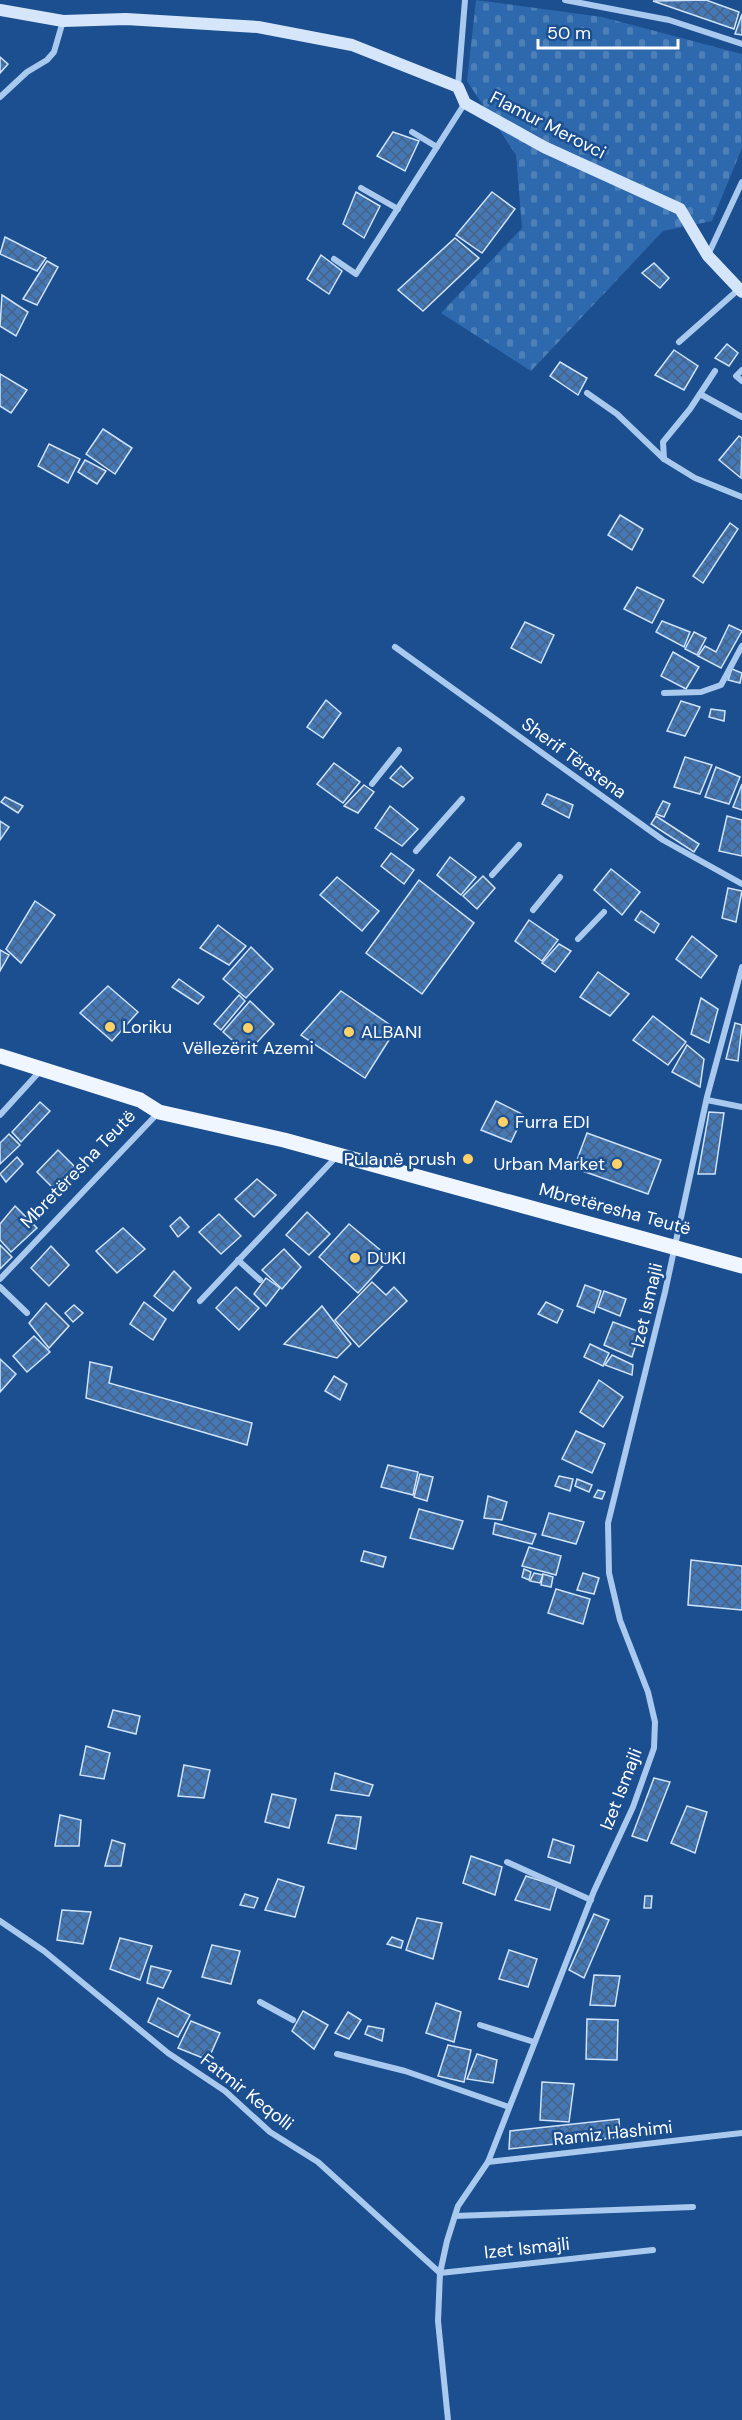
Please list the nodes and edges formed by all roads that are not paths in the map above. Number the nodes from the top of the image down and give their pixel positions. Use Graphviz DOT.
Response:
graph roads {
  1 [pos="465,0"];
  2 [pos="565,0"];
  3 [pos="0,10"];
  4 [pos="63,21"];
  5 [pos="742,44"];
  6 [pos="458,87"];
  7 [pos="0,97"];
  8 [pos="465,104"];
  9 [pos="412,132"];
  10 [pos="437,147"];
  11 [pos="742,182"];
  12 [pos="362,188"];
  13 [pos="398,209"];
  14 [pos="708,256"];
  15 [pos="334,259"];
  16 [pos="741,290"];
  17 [pos="679,342"];
  18 [pos="742,370"];
  19 [pos="715,371"];
  20 [pos="742,381"];
  21 [pos="587,393"];
  22 [pos="700,394"];
  23 [pos="742,417"];
  24 [pos="664,459"];
  25 [pos="742,497"];
  26 [pos="395,646"];
  27 [pos="742,646"];
  28 [pos="664,693"];
  29 [pos="399,750"];
  30 [pos="372,784"];
  31 [pos="462,799"];
  32 [pos="519,844"];
  33 [pos="416,850"];
  34 [pos="492,875"];
  35 [pos="560,877"];
  36 [pos="742,885"];
  37 [pos="533,910"];
  38 [pos="604,912"];
  39 [pos="578,939"];
  40 [pos="742,968"];
  41 [pos="0,1056"];
  42 [pos="42,1069"];
  43 [pos="707,1100"];
  44 [pos="742,1107"];
  45 [pos="159,1112"];
  46 [pos="0,1115"];
  47 [pos="338,1155"];
  48 [pos="675,1246"];
  49 [pos="238,1260"];
  50 [pos="742,1266"];
  51 [pos="0,1279"];
  52 [pos="260,1280"];
  53 [pos="0,1287"];
  54 [pos="200,1300"];
  55 [pos="27,1313"];
  56 [pos="507,1862"];
  57 [pos="591,1900"];
  58 [pos="0,1921"];
  59 [pos="260,2002"];
  60 [pos="293,2020"];
  61 [pos="480,2025"];
  62 [pos="534,2042"];
  63 [pos="337,2054"];
  64 [pos="509,2107"];
  65 [pos="742,2133"];
  66 [pos="488,2162"];
  67 [pos="693,2207"];
  68 [pos="455,2217"];
  69 [pos="653,2250"];
  70 [pos="440,2273"];
  71 [pos="448,2420"];
  1 -- 6 [label="street"];
  2 -- 5 [label="street"];
  3 -- 4 [label="street"];
  4 -- 6 [label="street"];
  4 -- 7 [label="street"];
  6 -- 8 [label="street, Flamur Merovci"];
  8 -- 10 [label="street"];
  8 -- 14 [label="street, Flamur Merovci"];
  9 -- 10 [label="street"];
  10 -- 13 [label="street"];
  11 -- 14 [label="street"];
  12 -- 13 [label="street"];
  13 -- 15 [label="street"];
  14 -- 16 [label="street, Flamur Merovci"];
  16 -- 17 [label="street"];
  18 -- 20 [label="street"];
  19 -- 22 [label="street"];
  21 -- 24 [label="street"];
  22 -- 23 [label="street"];
  22 -- 24 [label="street"];
  24 -- 25 [label="street"];
  26 -- 36 [label="street, Sherif Tërstena"];
  27 -- 28 [label="street"];
  29 -- 30 [label="street"];
  31 -- 33 [label="street"];
  32 -- 34 [label="street"];
  35 -- 37 [label="street"];
  38 -- 39 [label="street"];
  40 -- 43 [label="street"];
  41 -- 42 [label="main road, Mbretëresha Teutë"];
  42 -- 45 [label="main road, Mbretëresha Teutë"];
  42 -- 46 [label="street"];
  43 -- 44 [label="street"];
  43 -- 48 [label="street"];
  45 -- 47 [label="main road, Mbretëresha Teutë"];
  45 -- 51 [label="street, Mbretëresha Teutë"];
  47 -- 48 [label="main road, Mbretëresha Teutë"];
  47 -- 49 [label="street"];
  48 -- 50 [label="main road, Mbretëresha Teutë"];
  48 -- 57 [label="street, Izet Ismajli"];
  49 -- 52 [label="street"];
  49 -- 54 [label="street"];
  53 -- 55 [label="street"];
  56 -- 57 [label="street"];
  57 -- 62 [label="street, Izet Ismajli"];
  58 -- 70 [label="street, Fatmir Keqolli"];
  59 -- 60 [label="street"];
  61 -- 62 [label="street"];
  62 -- 64 [label="street, Izet Ismajli"];
  63 -- 64 [label="street"];
  64 -- 66 [label="street, Izet Ismajli"];
  65 -- 66 [label="street, Ramiz Hashimi"];
  66 -- 68 [label="street, Izet Ismajli"];
  67 -- 68 [label="street, Izet Ismajli"];
  68 -- 70 [label="street, Izet Ismajli"];
  69 -- 70 [label="street, Izet Ismajli"];
  70 -- 71 [label="street, Izet Ismajli"];
}
